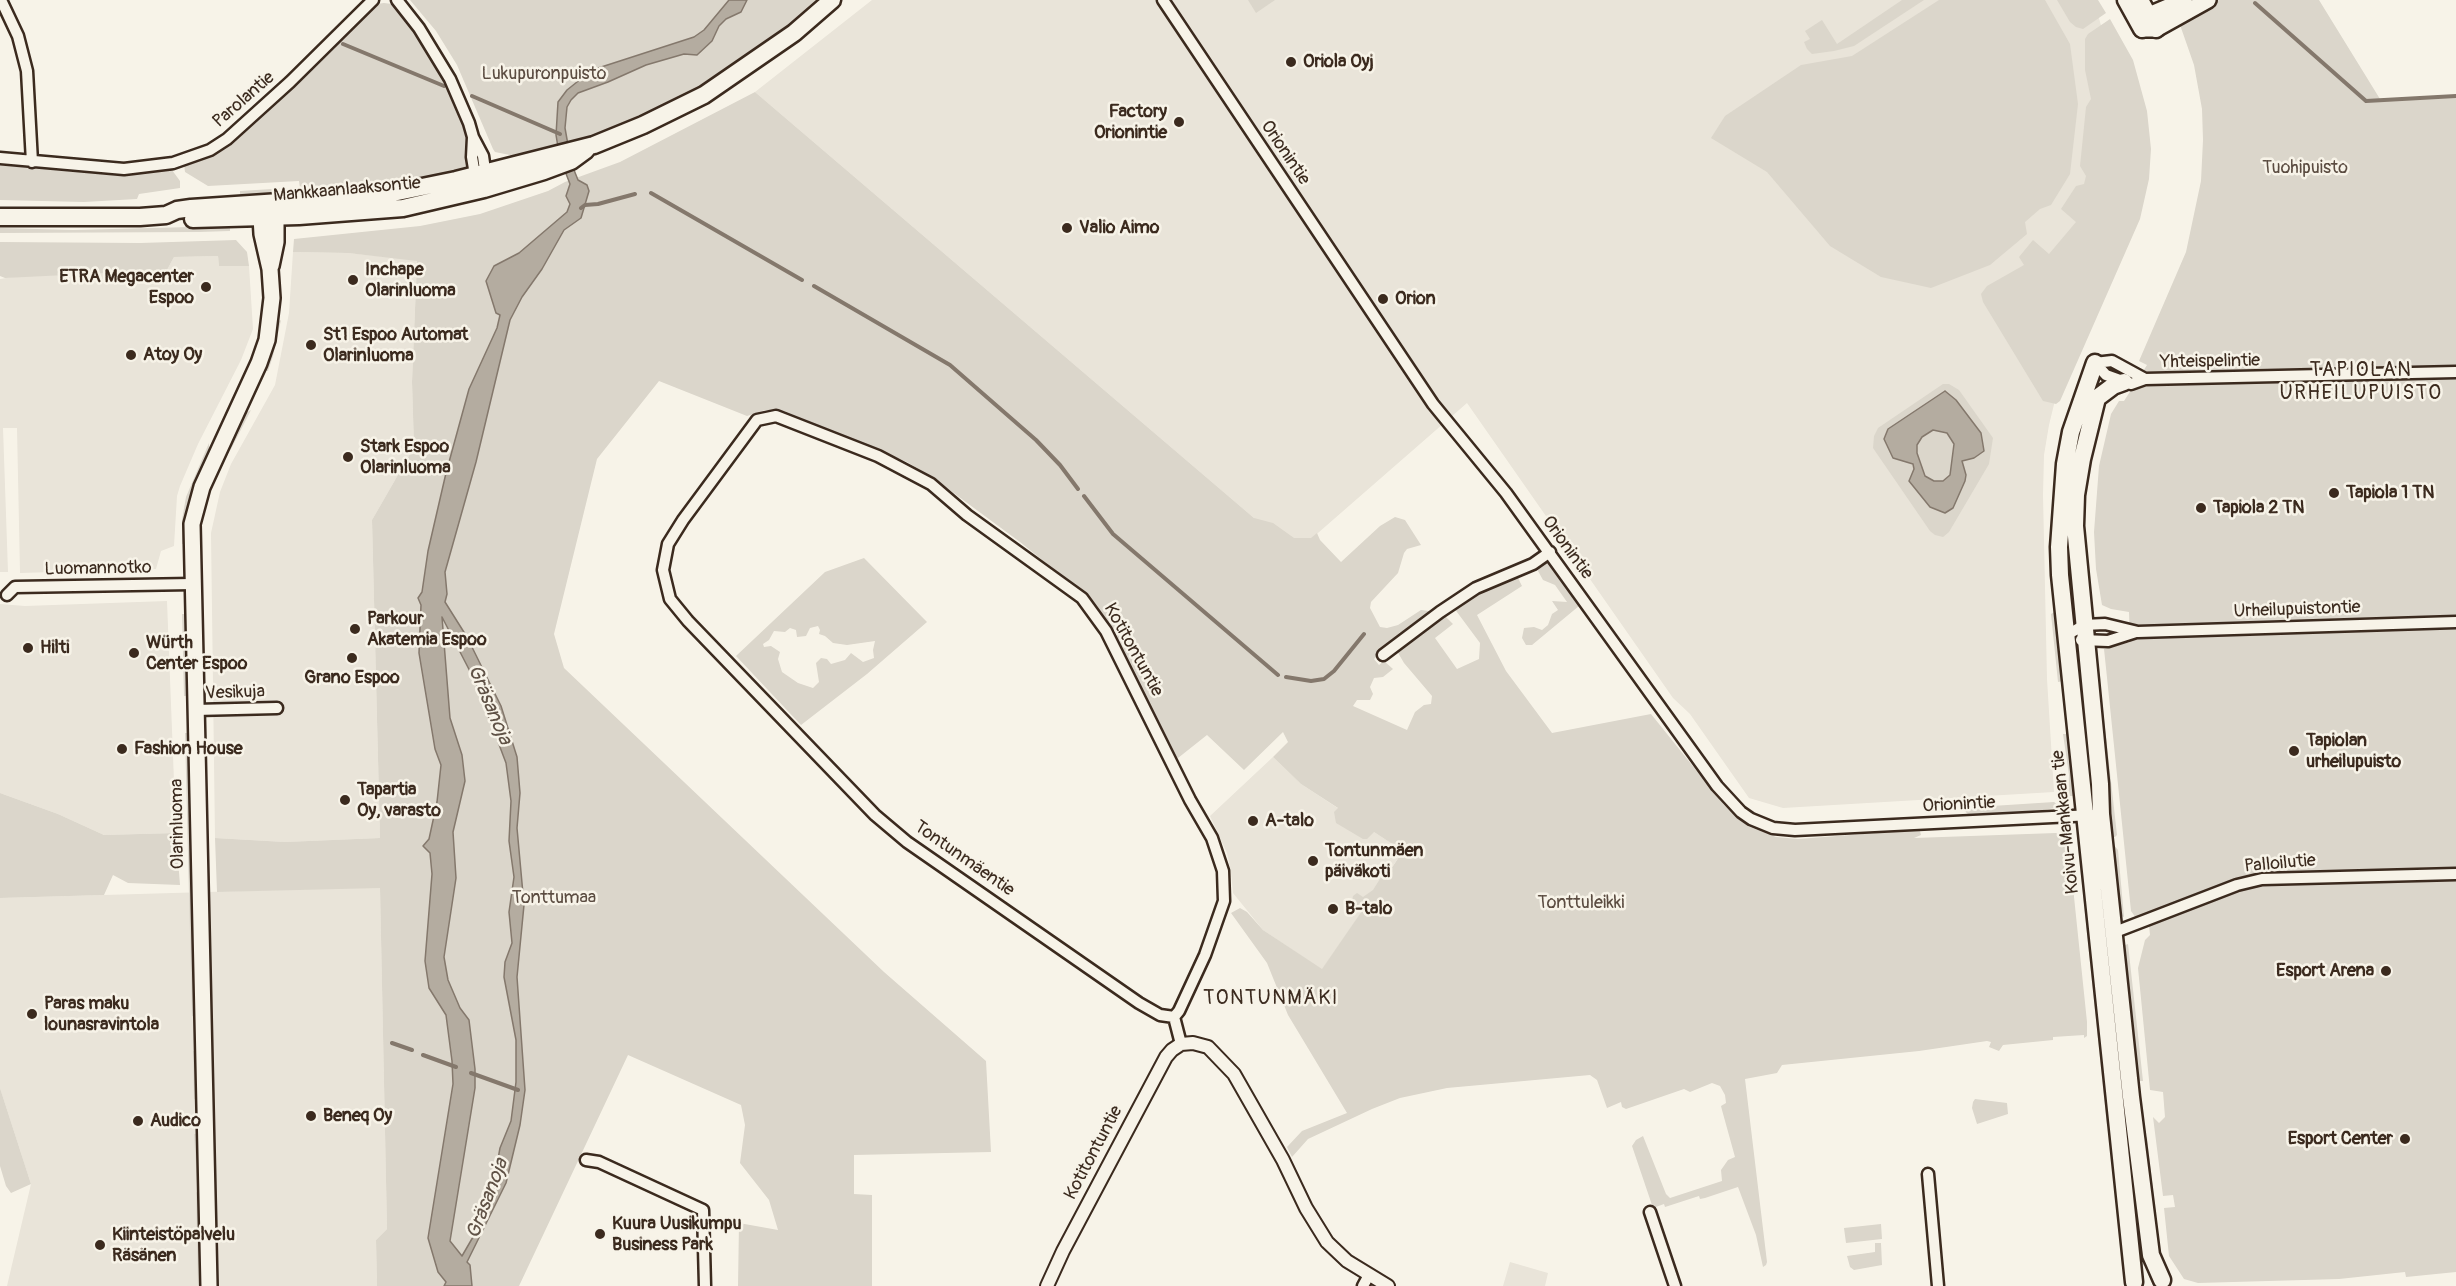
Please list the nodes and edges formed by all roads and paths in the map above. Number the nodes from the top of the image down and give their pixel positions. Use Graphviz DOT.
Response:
graph roads {
  1 [pos="1,0"];
  2 [pos="373,0"];
  3 [pos="398,0"];
  4 [pos="832,0"];
  5 [pos="1163,0"];
  6 [pos="2126,0"];
  7 [pos="2140,0"];
  8 [pos="2184,0"];
  9 [pos="2208,0"];
  10 [pos="2149,24"];
  11 [pos="0,158"];
  12 [pos="32,162"];
  13 [pos="482,179"];
  14 [pos="268,212"];
  15 [pos="0,217"];
  16 [pos="2095,363"];
  17 [pos="2456,372"];
  18 [pos="2145,380"];
  19 [pos="2124,382"];
  20 [pos="776,416"];
  21 [pos="1550,552"];
  22 [pos="192,584"];
  23 [pos="7,595"];
  24 [pos="2456,622"];
  25 [pos="2138,632"];
  26 [pos="2085,634"];
  27 [pos="2067,635"];
  28 [pos="1383,656"];
  29 [pos="277,708"];
  30 [pos="195,710"];
  31 [pos="2093,815"];
  32 [pos="2456,874"];
  33 [pos="2115,932"];
  34 [pos="1174,1017"];
  35 [pos="1181,1044"];
  36 [pos="586,1160"];
  37 [pos="1928,1174"];
  38 [pos="1650,1212"];
  39 [pos="1366,1280"];
  40 [pos="2164,1283"];
  41 [pos="2132,1284"];
  42 [pos="209,1286"];
  43 [pos="705,1286"];
  44 [pos="1047,1286"];
  45 [pos="1388,1286"];
  46 [pos="1675,1286"];
  47 [pos="1938,1286"];
  1 -- 12 [label="street"];
  2 -- 12 [label="street, Parolantie"];
  3 -- 13 [label="street"];
  4 -- 13 [label="main road, Mankkaanlaaksontie"];
  5 -- 21 [label="street, Orionintie"];
  6 -- 10 [label="main road"];
  7 -- 10 [label="main road"];
  8 -- 10 [label="main road"];
  9 -- 10 [label="main road"];
  11 -- 12 [label="street, Parolantie"];
  13 -- 14 [label="main road, Mankkaanlaaksontie"];
  14 -- 15 [label="main road, Mankkaanlaaksontie"];
  14 -- 22 [label="main road, Olarinluoma"];
  16 -- 18 [label="street, Yhteispelintie"];
  16 -- 19 [label="street"];
  16 -- 27 [label="main road, Koivu-Mankkaan tie"];
  17 -- 18 [label="street, Yhteispelintie"];
  18 -- 19 [label="street, Yhteispelintie"];
  19 -- 26 [label="main road, Koivu-Mankkaan tie"];
  20 -- 34 [label="street, Kotitontuntie"];
  20 -- 34 [label="street, Tontunmäentie"];
  21 -- 28 [label="street"];
  21 -- 31 [label="street, Orionintie"];
  22 -- 23 [label="street, Luomannotko"];
  22 -- 30 [label="main road, Olarinluoma"];
  24 -- 25 [label="street, Urheilupuistontie"];
  25 -- 26 [label="street, Urheilupuistontie"];
  25 -- 26 [label="street, Urheilupuistontie"];
  26 -- 27 [label="street, Urheilupuistontie"];
  26 -- 31 [label="main road, Koivu-Mankkaan tie"];
  27 -- 31 [label="main road, Koivu-Mankkaan tie"];
  29 -- 30 [label="street, Vesikuja"];
  30 -- 42 [label="main road, Olarinluoma"];
  31 -- 33 [label="main road, Koivu-Mankkaan tie"];
  31 -- 41 [label="main road, Koivu-Mankkaan tie"];
  32 -- 33 [label="street, Palloilutie"];
  33 -- 40 [label="main road, Koivu-Mankkaan tie"];
  34 -- 35 [label="street"];
  35 -- 39 [label="street"];
  35 -- 44 [label="street, Kotitontuntie"];
  36 -- 43 [label="street"];
  37 -- 47 [label="street"];
  38 -- 46 [label="street"];
  39 -- 45 [label="street"];
  40 -- 41 [label="main road"];
}
